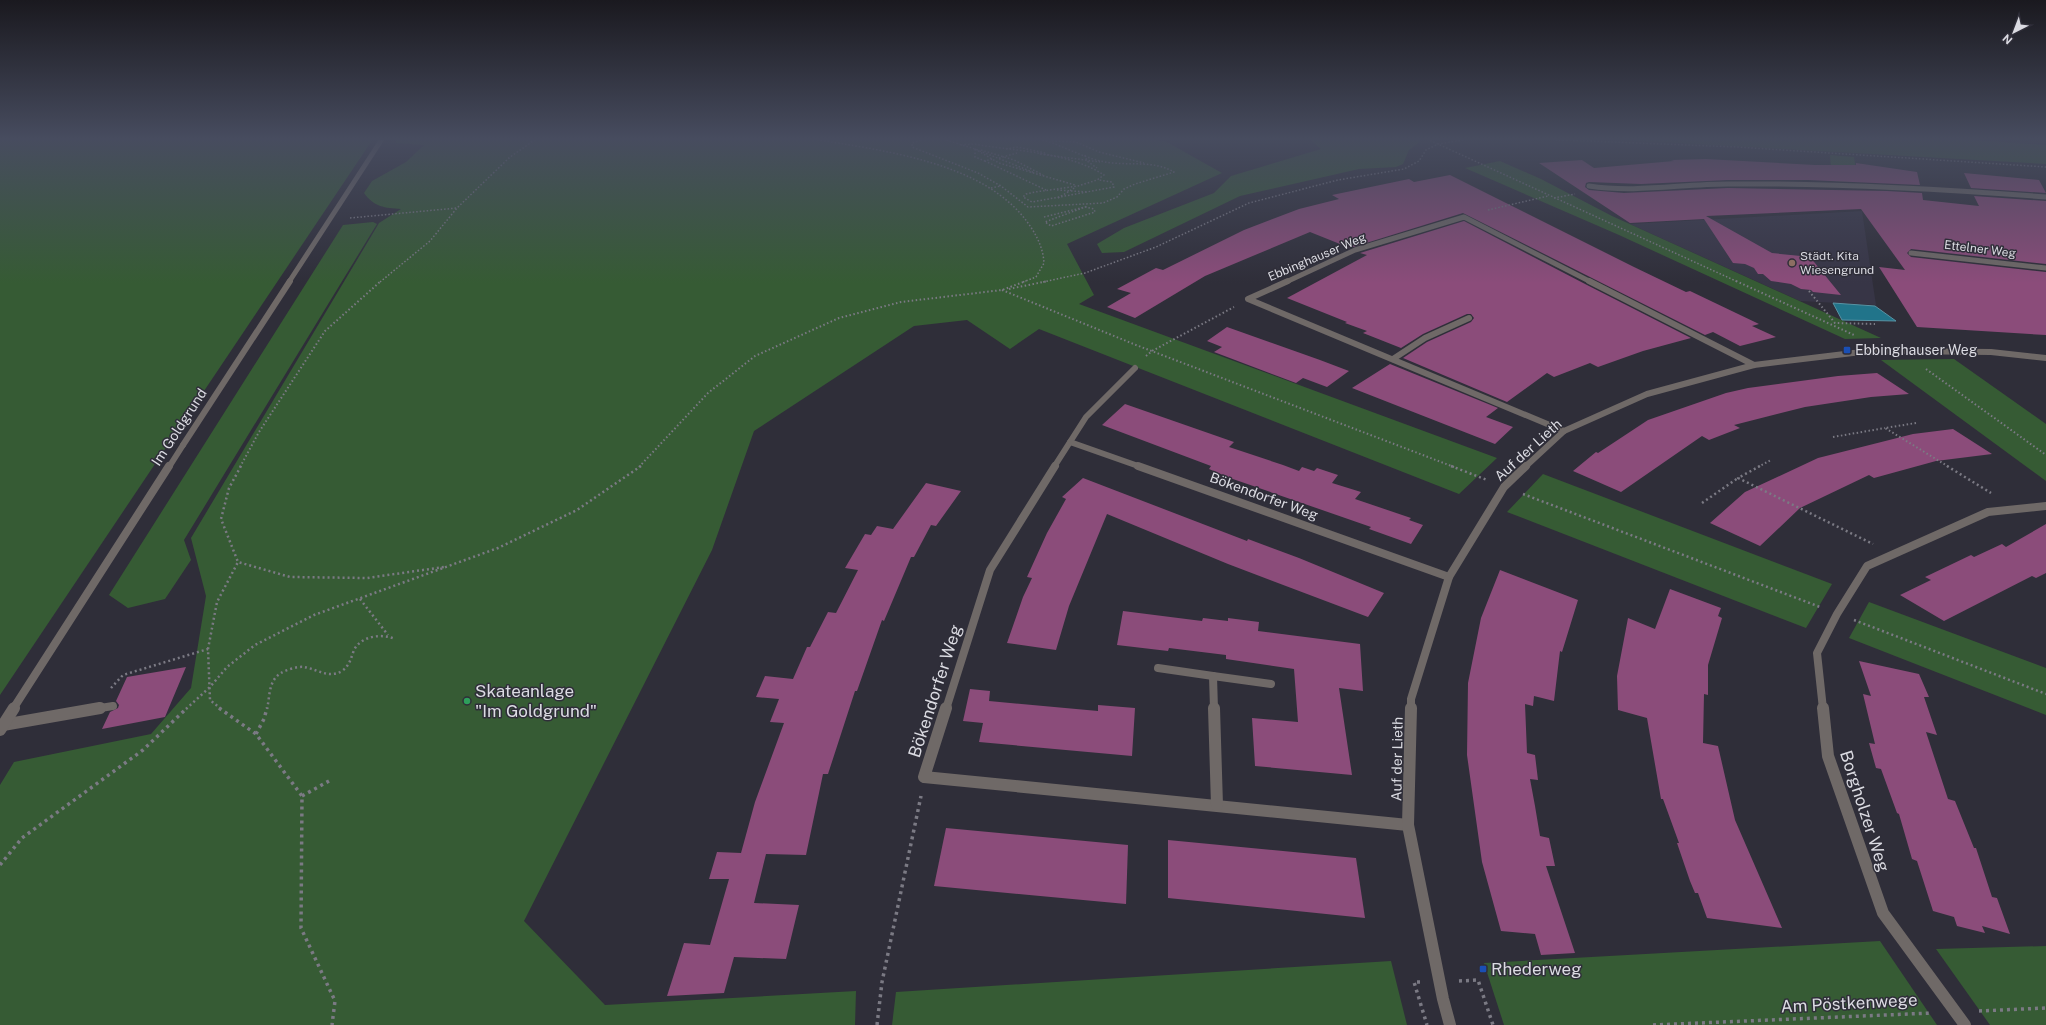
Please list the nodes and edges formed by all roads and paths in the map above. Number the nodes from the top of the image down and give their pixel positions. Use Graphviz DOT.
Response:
graph roads {
  1 [pos="352,187"];
  2 [pos="479,187"];
  3 [pos="996,187"];
  4 [pos="1002,187"];
  5 [pos="1039,187"];
  6 [pos="1072,187"];
  7 [pos="1077,187"];
  8 [pos="1114,187"];
  9 [pos="1129,187"];
  10 [pos="1312,187"];
  11 [pos="1529,187"];
  12 [pos="1588,187"];
  13 [pos="1593,187"];
  14 [pos="1660,187"];
  15 [pos="1876,187"];
  16 [pos="990,188"];
  17 [pos="1046,190"];
  18 [pos="1050,190"];
  19 [pos="1071,191"];
  20 [pos="1092,192"];
  21 [pos="1548,196"];
  22 [pos="1554,198"];
  23 [pos="2046,198"];
  24 [pos="1056,199"];
  25 [pos="1089,205"];
  26 [pos="1085,207"];
  27 [pos="457,208"];
  28 [pos="1464,216"];
  29 [pos="1044,217"];
  30 [pos="331,220"];
  31 [pos="1911,253"];
  32 [pos="2046,268"];
  33 [pos="1002,290"];
  34 [pos="1809,291"];
  35 [pos="1248,299"];
  36 [pos="1469,318"];
  37 [pos="1835,322"];
  38 [pos="1829,324"];
  39 [pos="1875,324"];
  40 [pos="1856,336"];
  41 [pos="1152,351"];
  42 [pos="2046,358"];
  43 [pos="1393,359"];
  44 [pos="1754,365"];
  45 [pos="1135,368"];
  46 [pos="1925,369"];
  47 [pos="1916,423"];
  48 [pos="1885,428"];
  49 [pos="1564,431"];
  50 [pos="1834,437"];
  51 [pos="1070,442"];
  52 [pos="2046,455"];
  53 [pos="1771,460"];
  54 [pos="1738,478"];
  55 [pos="1504,487"];
  56 [pos="1702,504"];
  57 [pos="2046,506"];
  58 [pos="2017,509"];
  59 [pos="1895,554"];
  60 [pos="238,562"];
  61 [pos="450,566"];
  62 [pos="1450,577"];
  63 [pos="360,599"];
  64 [pos="1837,614"];
  65 [pos="389,636"];
  66 [pos="394,640"];
  67 [pos="208,649"];
  68 [pos="1158,668"];
  69 [pos="1213,676"];
  70 [pos="1271,684"];
  71 [pos="210,687"];
  72 [pos="2046,694"];
  73 [pos="113,706"];
  74 [pos="90,710"];
  75 [pos="2,728"];
  76 [pos="256,734"];
  77 [pos="924,777"];
  78 [pos="329,781"];
  79 [pos="302,796"];
  80 [pos="1217,805"];
  81 [pos="1408,824"];
  82 [pos="0,865"];
  83 [pos="2046,1008"];
  84 [pos="1955,1012"];
  85 [pos="332,1025"];
  86 [pos="877,1025"];
  87 [pos="1450,1025"];
  88 [pos="1653,1025"];
  89 [pos="1965,1025"];
  1 -- 30 [label="street, Im Goldgrund"];
  2 -- 27 [label="path"];
  3 -- 16 [label="path"];
  4 -- 25 [label="path"];
  5 -- 17 [label="path"];
  6 -- 18 [label="path"];
  7 -- 19 [label="path"];
  8 -- 20 [label="path"];
  9 -- 25 [label="path"];
  10 -- 33 [label="path"];
  11 -- 21 [label="path"];
  12 -- 22 [label="path"];
  13 -- 14 [label="street"];
  15 -- 23 [label="street"];
  16 -- 33 [label="path"];
  17 -- 18 [label="path"];
  17 -- 24 [label="path"];
  18 -- 19 [label="path"];
  19 -- 20 [label="path"];
  19 -- 24 [label="path"];
  20 -- 24 [label="path"];
  21 -- 22 [label="path"];
  21 -- 28 [label="path"];
  22 -- 38 [label="path"];
  25 -- 26 [label="path"];
  26 -- 26 [label="path"];
  26 -- 29 [label="path"];
  27 -- 30 [label="path"];
  27 -- 60 [label="path"];
  28 -- 35 [label="street, Ebbinghauser Weg"];
  28 -- 44 [label="street"];
  30 -- 75 [label="street, Im Goldgrund"];
  31 -- 32 [label="street, Ettelner Weg"];
  33 -- 41 [label="path"];
  33 -- 61 [label="path"];
  34 -- 37 [label="path"];
  35 -- 41 [label="path"];
  35 -- 43 [label="street"];
  36 -- 43 [label="street"];
  37 -- 38 [label="path"];
  37 -- 39 [label="path"];
  38 -- 40 [label="path"];
  41 -- 45 [label="path"];
  41 -- 55 [label="path"];
  42 -- 44 [label="street, Auf der Lieth"];
  43 -- 49 [label="street"];
  44 -- 49 [label="street, Auf der Lieth"];
  45 -- 51 [label="street, Bökendorfer Weg"];
  46 -- 52 [label="path"];
  47 -- 48 [label="path"];
  48 -- 50 [label="path"];
  48 -- 58 [label="path"];
  49 -- 55 [label="street, Auf der Lieth"];
  51 -- 62 [label="street, Bökendorfer Weg"];
  51 -- 77 [label="street, Bökendorfer Weg"];
  53 -- 54 [label="path"];
  54 -- 56 [label="path"];
  54 -- 59 [label="path"];
  55 -- 62 [label="street, Auf der Lieth"];
  55 -- 64 [label="path"];
  57 -- 58 [label="street, Borgholzer Weg"];
  58 -- 59 [label="street, Borgholzer Weg"];
  59 -- 64 [label="street, Borgholzer Weg"];
  60 -- 61 [label="path"];
  60 -- 67 [label="path"];
  61 -- 63 [label="path"];
  62 -- 81 [label="street, Auf der Lieth"];
  63 -- 65 [label="path"];
  63 -- 71 [label="path"];
  64 -- 72 [label="path"];
  64 -- 84 [label="street, Borgholzer Weg"];
  65 -- 66 [label="path"];
  65 -- 76 [label="path"];
  67 -- 71 [label="path"];
  67 -- 74 [label="path"];
  68 -- 69 [label="street"];
  69 -- 70 [label="street"];
  69 -- 80 [label="street"];
  71 -- 76 [label="path"];
  71 -- 82 [label="path"];
  73 -- 74 [label="street"];
  74 -- 75 [label="street"];
  76 -- 79 [label="path"];
  77 -- 80 [label="street, Bökendorfer Weg"];
  77 -- 86 [label="path"];
  78 -- 79 [label="path"];
  79 -- 85 [label="path"];
  80 -- 81 [label="street, Bökendorfer Weg"];
  81 -- 87 [label="street, Auf der Lieth"];
  83 -- 84 [label="path, Am Pöstkenwege"];
  84 -- 88 [label="path, Am Pöstkenwege"];
  84 -- 89 [label="street, Borgholzer Weg"];
}
